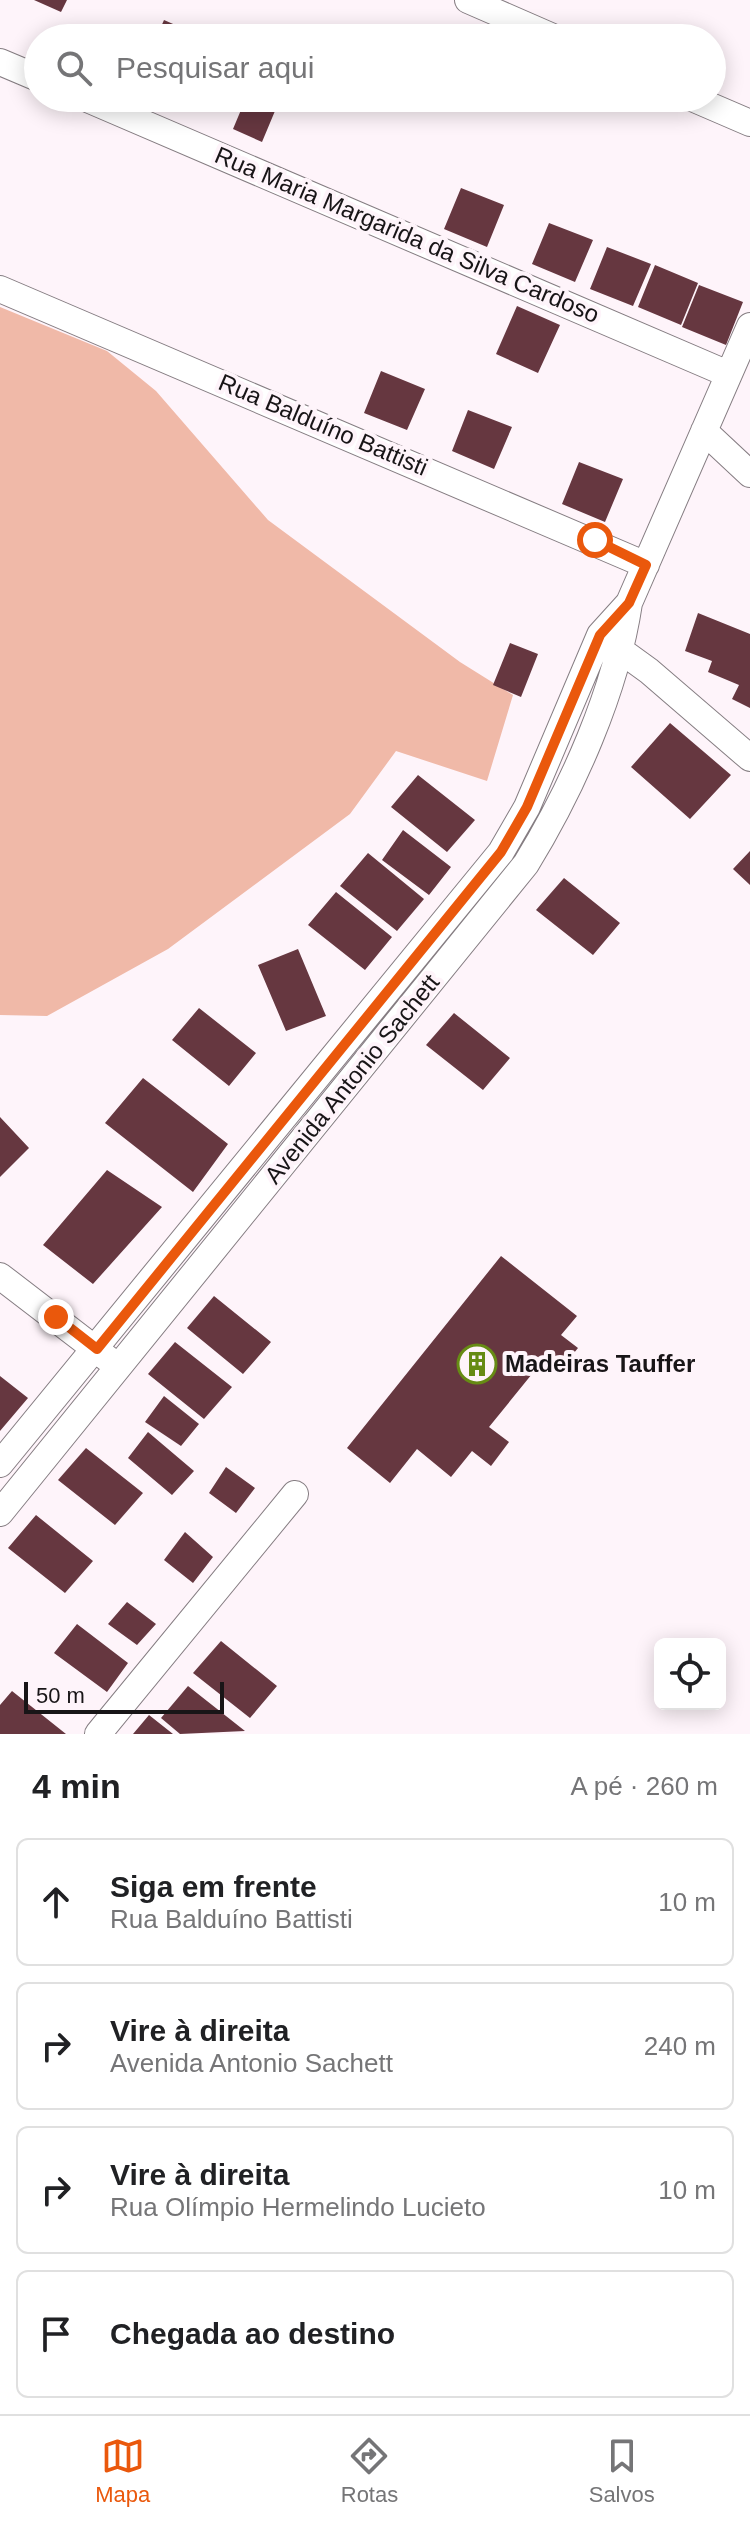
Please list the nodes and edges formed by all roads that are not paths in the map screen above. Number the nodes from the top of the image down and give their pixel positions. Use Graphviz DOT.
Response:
graph roads {
  1 [pos="468,0"];
  2 [pos="523,24"];
  3 [pos="0,62"];
  4 [pos="24,72"];
  5 [pos="118,112"];
  6 [pos="724,112"];
  7 [pos="750,123"];
  8 [pos="0,289"];
  9 [pos="750,326"];
  10 [pos="728,374"];
  11 [pos="704,431"];
  12 [pos="750,474"];
  13 [pos="646,565"];
  14 [pos="629,603"];
  15 [pos="600,635"];
  16 [pos="622,651"];
  17 [pos="750,758"];
  18 [pos="392,986"];
  19 [pos="414,1003"];
  20 [pos="193,1230"];
  21 [pos="217,1248"];
  22 [pos="0,1276"];
  23 [pos="97,1349"];
  24 [pos="119,1368"];
  25 [pos="42,1413"];
  26 [pos="67,1433"];
  27 [pos="0,1464"];
  28 [pos="295,1494"];
  29 [pos="0,1513"];
  30 [pos="98,1734"];
  1 -- 2 [label="street"];
  3 -- 4 [label="street"];
  5 -- 10 [label="street, Rua Maria Margarida da Silva Cardoso"];
  6 -- 7 [label="street"];
  8 -- 13 [label="street, Rua Balduíno Battisti"];
  9 -- 10 [label="street, Avenida Antonio Sachett"];
  10 -- 11 [label="street, Avenida Antonio Sachett"];
  11 -- 12 [label="street"];
  11 -- 13 [label="street, Avenida Antonio Sachett"];
  13 -- 14 [label="street, Avenida Antonio Sachett"];
  14 -- 15 [label="street, Avenida Antonio Sachett"];
  14 -- 16 [label="street, Avenida Antonio Sachett"];
  15 -- 16 [label="street"];
  15 -- 18 [label="street, Avenida Antonio Sachett"];
  16 -- 17 [label="street"];
  16 -- 19 [label="street, Avenida Antonio Sachett"];
  18 -- 19 [label="street"];
  18 -- 20 [label="street, Avenida Antonio Sachett"];
  19 -- 21 [label="street, Avenida Antonio Sachett"];
  20 -- 21 [label="street"];
  20 -- 23 [label="street, Avenida Antonio Sachett"];
  21 -- 24 [label="street, Avenida Antonio Sachett"];
  22 -- 23 [label="street"];
  23 -- 24 [label="street"];
  23 -- 25 [label="street, Avenida Antonio Sachett"];
  24 -- 26 [label="street, Avenida Antonio Sachett"];
  25 -- 26 [label="street"];
  25 -- 27 [label="street, Avenida Antonio Sachett"];
  26 -- 29 [label="street, Avenida Antonio Sachett"];
  28 -- 30 [label="street"];
}
